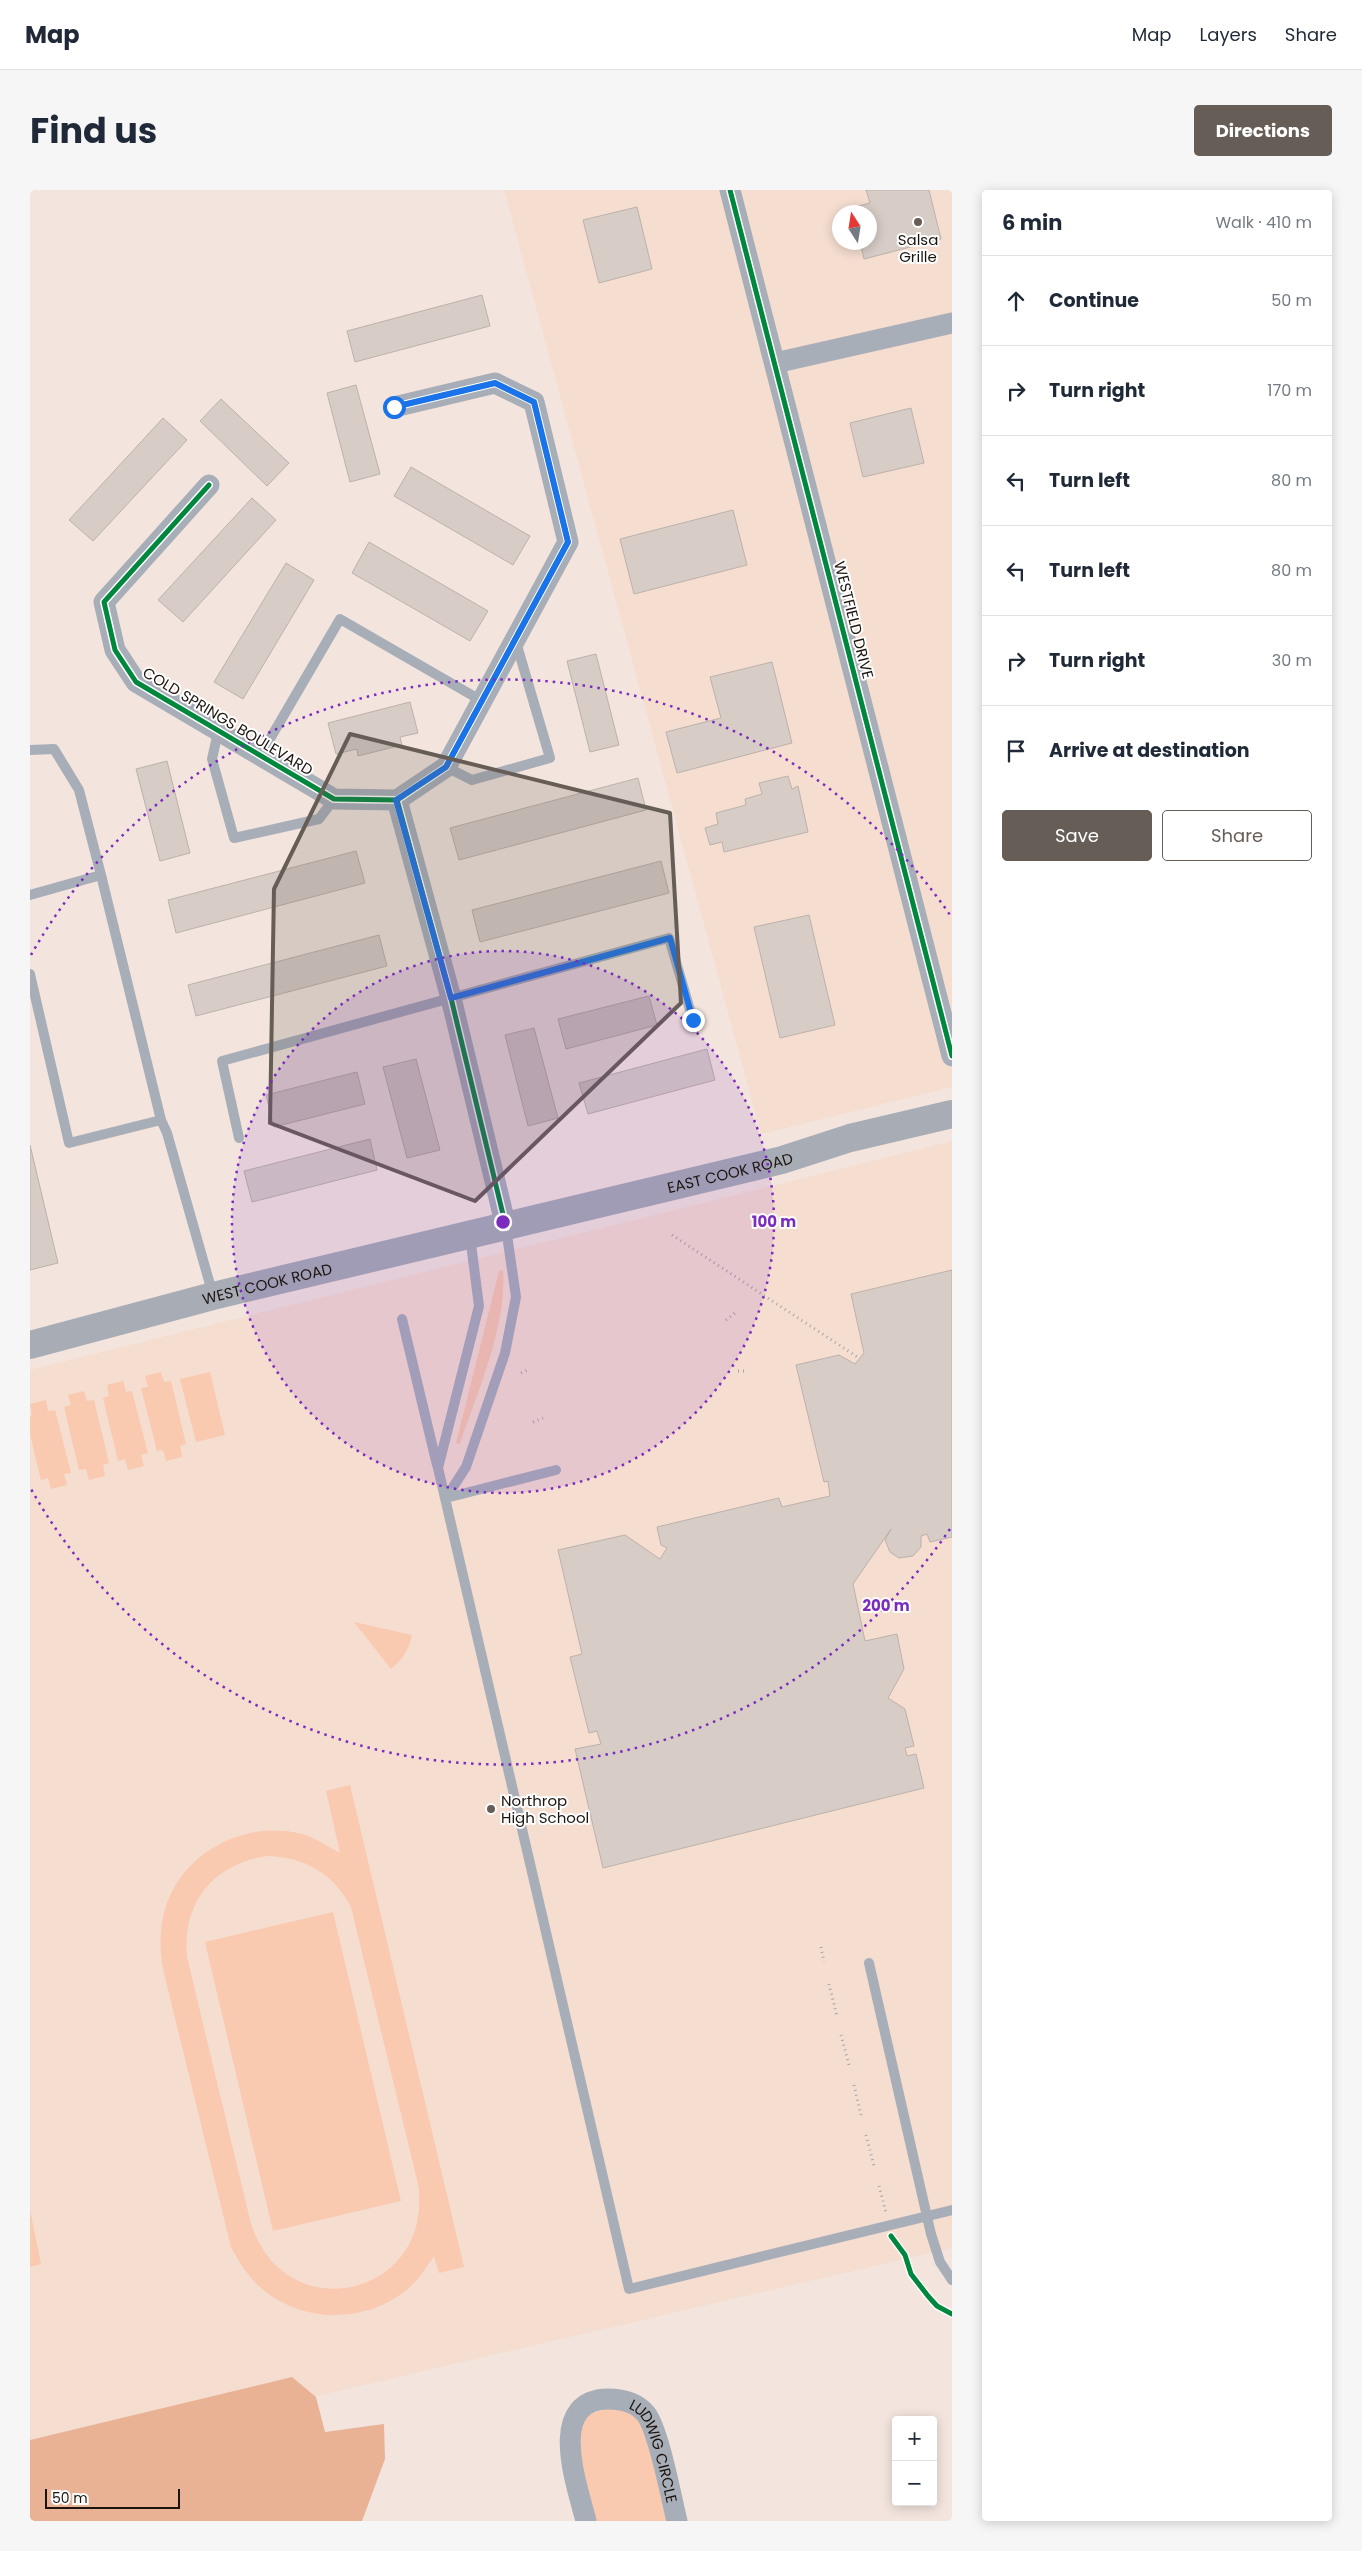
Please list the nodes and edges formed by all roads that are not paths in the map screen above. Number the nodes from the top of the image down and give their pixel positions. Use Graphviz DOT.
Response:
graph roads {
  1 [pos="730,190"];
  2 [pos="952,323"];
  3 [pos="775,362"];
  4 [pos="394,407"];
  5 [pos="209,485"];
  6 [pos="515,639"];
  7 [pos="482,701"];
  8 [pos="218,732"];
  9 [pos="30,750"];
  10 [pos="260,756"];
  11 [pos="446,767"];
  12 [pos="334,799"];
  13 [pos="396,800"];
  14 [pos="100,875"];
  15 [pos="30,895"];
  16 [pos="30,974"];
  17 [pos="451,998"];
  18 [pos="693,1020"];
  19 [pos="952,1056"];
  20 [pos="952,1114"];
  21 [pos="161,1120"];
  22 [pos="239,1138"];
  23 [pos="506,1227"];
  24 [pos="470,1235"];
  25 [pos="213,1296"];
  26 [pos="402,1319"];
  27 [pos="30,1345"];
  28 [pos="438,1468"];
  29 [pos="556,1470"];
  30 [pos="446,1498"];
  31 [pos="869,1963"];
  32 [pos="952,2210"];
  33 [pos="927,2216"];
  34 [pos="952,2280"];
  35 [pos="586,2521"];
  36 [pos="677,2521"];
  1 -- 3 [label="street, WESTFIELD DRIVE"];
  2 -- 3 [label="street"];
  3 -- 19 [label="street, WESTFIELD DRIVE"];
  4 -- 6 [label="street"];
  5 -- 8 [label="street, COLD SPRINGS BOULEVARD"];
  6 -- 7 [label="street"];
  6 -- 11 [label="lane"];
  7 -- 10 [label="lane"];
  7 -- 11 [label="street"];
  8 -- 10 [label="street, COLD SPRINGS BOULEVARD"];
  8 -- 12 [label="lane"];
  9 -- 14 [label="lane"];
  10 -- 12 [label="street, COLD SPRINGS BOULEVARD"];
  11 -- 13 [label="street"];
  12 -- 13 [label="street, COLD SPRINGS BOULEVARD"];
  13 -- 17 [label="street"];
  14 -- 15 [label="lane"];
  14 -- 21 [label="lane"];
  16 -- 21 [label="lane"];
  17 -- 18 [label="lane"];
  17 -- 22 [label="lane"];
  17 -- 23 [label="street"];
  20 -- 23 [label="main road, EAST COOK ROAD"];
  21 -- 25 [label="lane"];
  23 -- 24 [label="main road, WEST COOK ROAD"];
  23 -- 30 [label="lane"];
  24 -- 25 [label="main road, WEST COOK ROAD"];
  24 -- 28 [label="lane"];
  25 -- 27 [label="main road, WEST COOK ROAD"];
  26 -- 28 [label="lane"];
  28 -- 30 [label="lane"];
  29 -- 30 [label="lane"];
  30 -- 33 [label="lane"];
  31 -- 33 [label="lane"];
  32 -- 33 [label="lane"];
  33 -- 34 [label="lane"];
  35 -- 36 [label="street, LUDWIG CIRCLE"];
}
